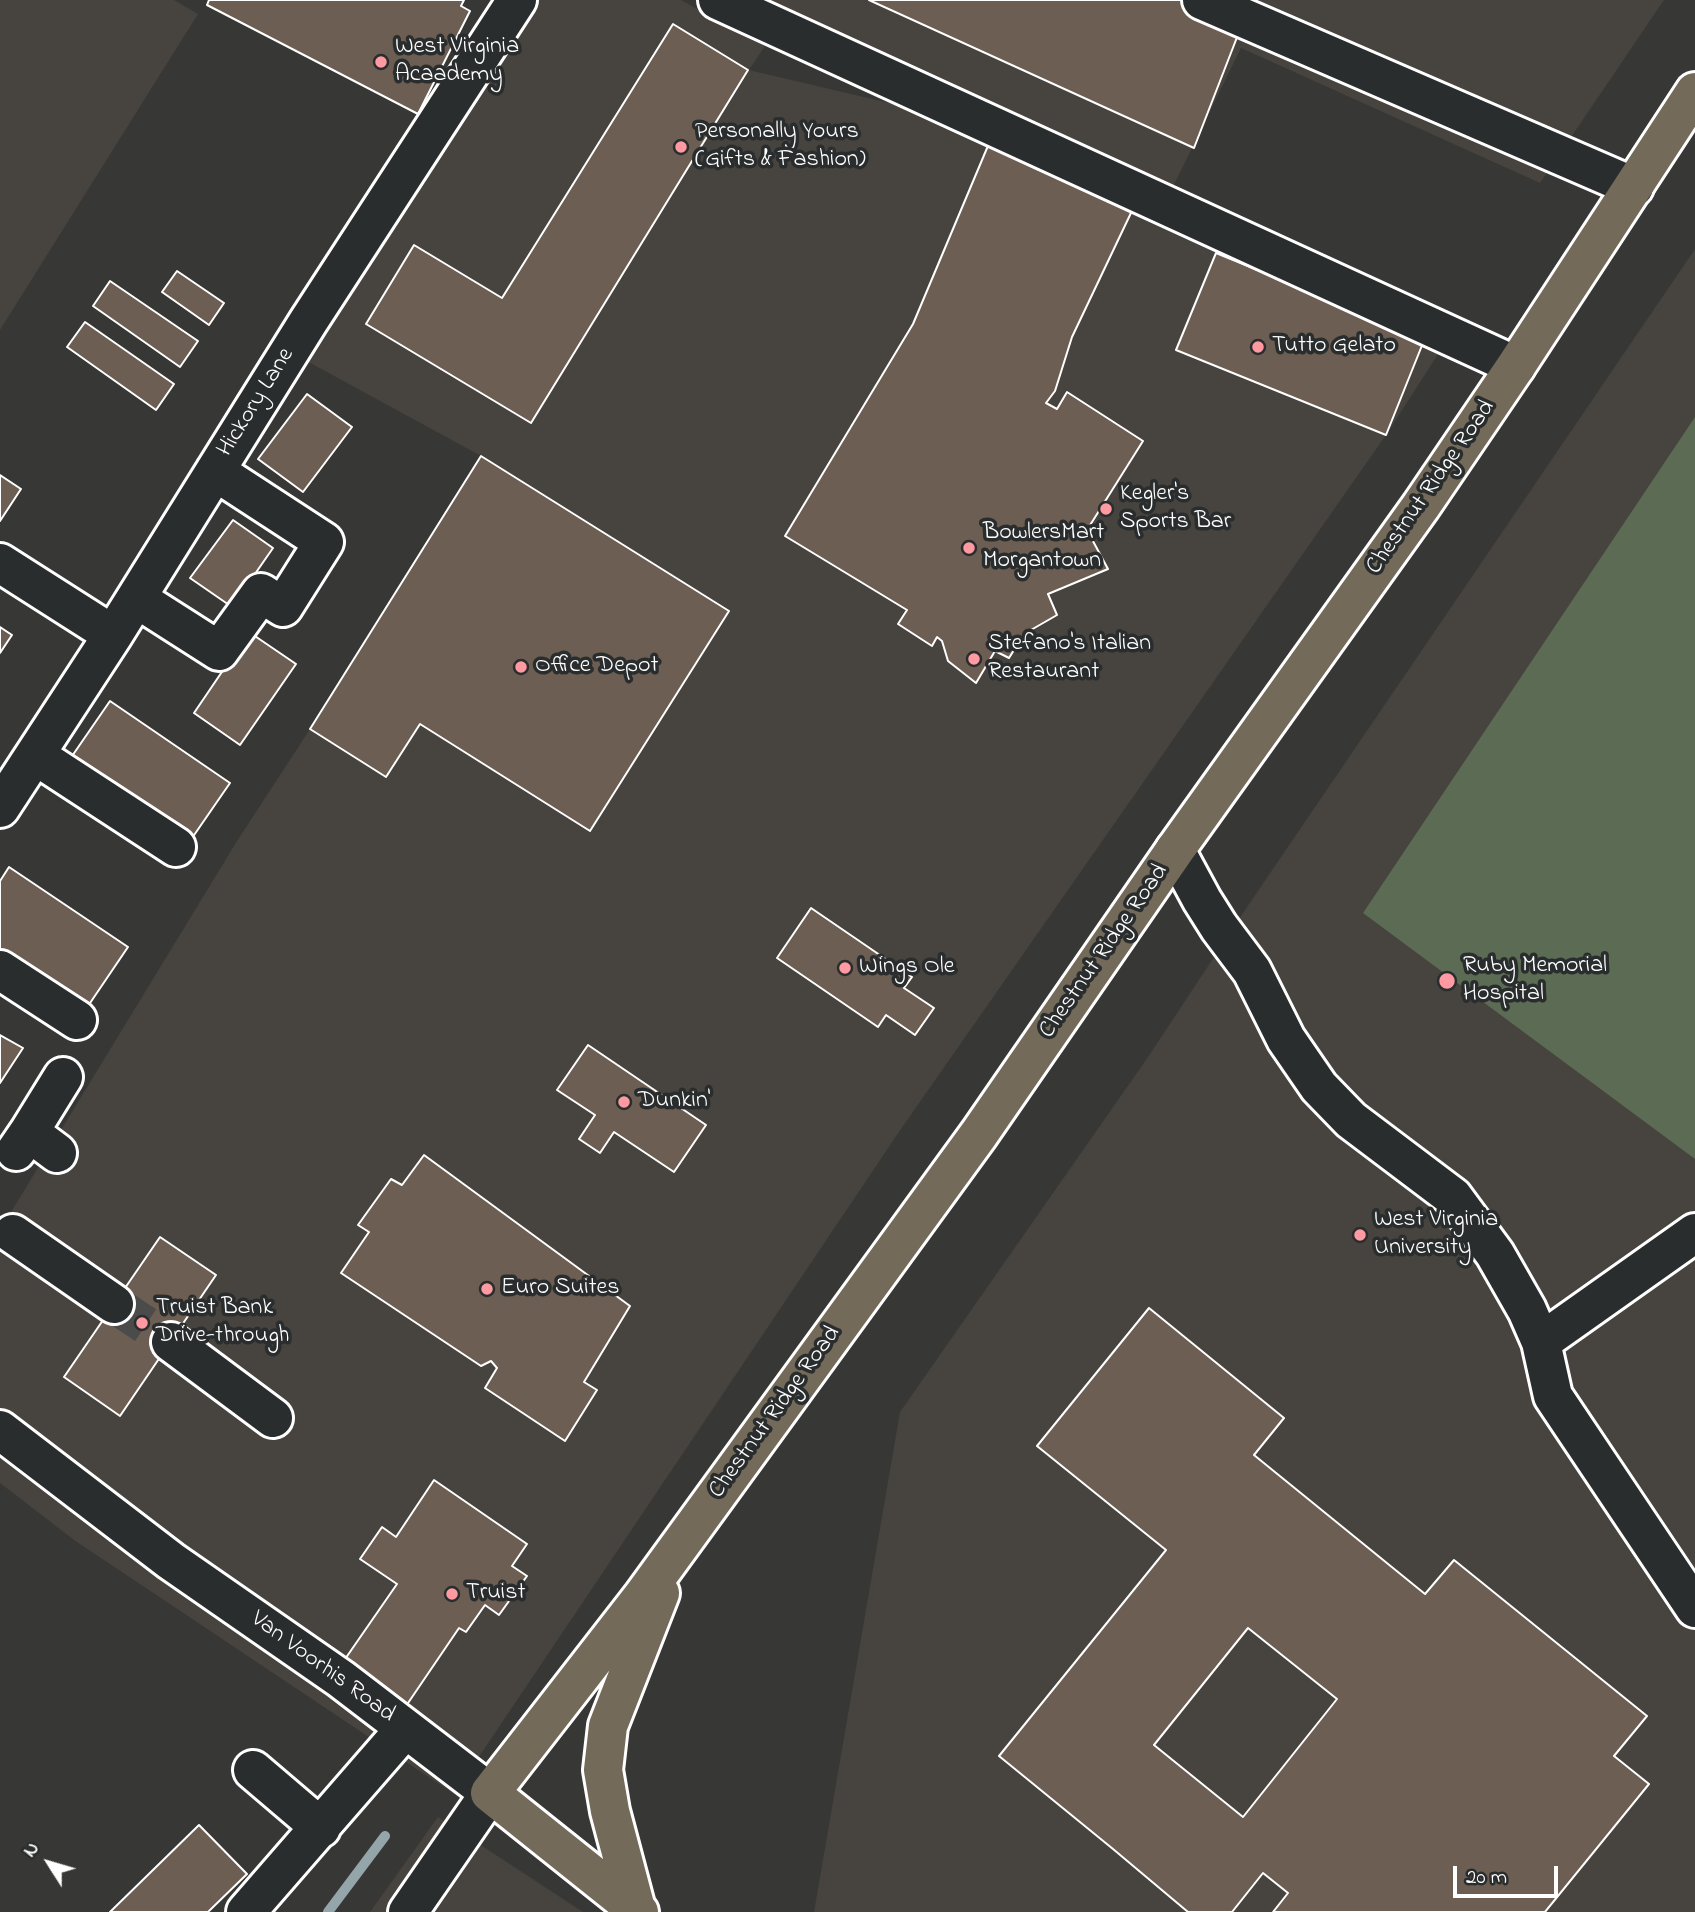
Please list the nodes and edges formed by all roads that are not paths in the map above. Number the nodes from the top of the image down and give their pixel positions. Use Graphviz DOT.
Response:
graph roads {
  1 [pos="517,0"];
  2 [pos="718,0"];
  3 [pos="1202,0"];
  4 [pos="1695,92"];
  5 [pos="1634,187"];
  6 [pos="1516,366"];
  7 [pos="215,471"];
  8 [pos="0,563"];
  9 [pos="136,598"];
  10 [pos="113,635"];
  11 [pos="35,755"];
  12 [pos="0,808"];
  13 [pos="176,847"];
  14 [pos="1175,850"];
  15 [pos="0,970"];
  16 [pos="77,1020"];
  17 [pos="63,1077"];
  18 [pos="34,1145"];
  19 [pos="1695,1233"];
  20 [pos="13,1234"];
  21 [pos="114,1304"];
  22 [pos="170,1342"];
  23 [pos="1542,1342"];
  24 [pos="273,1418"];
  25 [pos="0,1430"];
  26 [pos="677,1549"];
  27 [pos="1695,1608"];
  28 [pos="405,1729"];
  29 [pos="253,1770"];
  30 [pos="489,1793"];
  31 [pos="321,1828"];
  32 [pos="638,1911"];
  33 [pos="246,1912"];
  34 [pos="408,1912"];
  1 -- 7 [label="street, Hickory Lane"];
  2 -- 6 [label="street"];
  3 -- 5 [label="street"];
  4 -- 5 [label="main road, Chestnut Ridge Road"];
  5 -- 6 [label="main road, Chestnut Ridge Road"];
  6 -- 14 [label="main road, Chestnut Ridge Road"];
  7 -- 9 [label="street, Hickory Lane"];
  7 -- 9 [label="street"];
  8 -- 10 [label="street"];
  9 -- 10 [label="street, Hickory Lane"];
  10 -- 11 [label="street, Hickory Lane"];
  11 -- 12 [label="street, Hickory Lane"];
  11 -- 13 [label="street"];
  14 -- 23 [label="street"];
  14 -- 26 [label="main road, Chestnut Ridge Road"];
  15 -- 16 [label="street"];
  17 -- 18 [label="street"];
  19 -- 23 [label="street"];
  20 -- 21 [label="street"];
  22 -- 24 [label="street"];
  23 -- 27 [label="street"];
  25 -- 28 [label="street, Van Voorhis Road"];
  26 -- 30 [label="main road, Chestnut Ridge Road"];
  26 -- 32 [label="main road"];
  28 -- 30 [label="street, Van Voorhis Road"];
  28 -- 31 [label="street"];
  29 -- 31 [label="street"];
  30 -- 32 [label="main road, Van Voorhis Road"];
  30 -- 34 [label="street"];
  31 -- 33 [label="street"];
}
